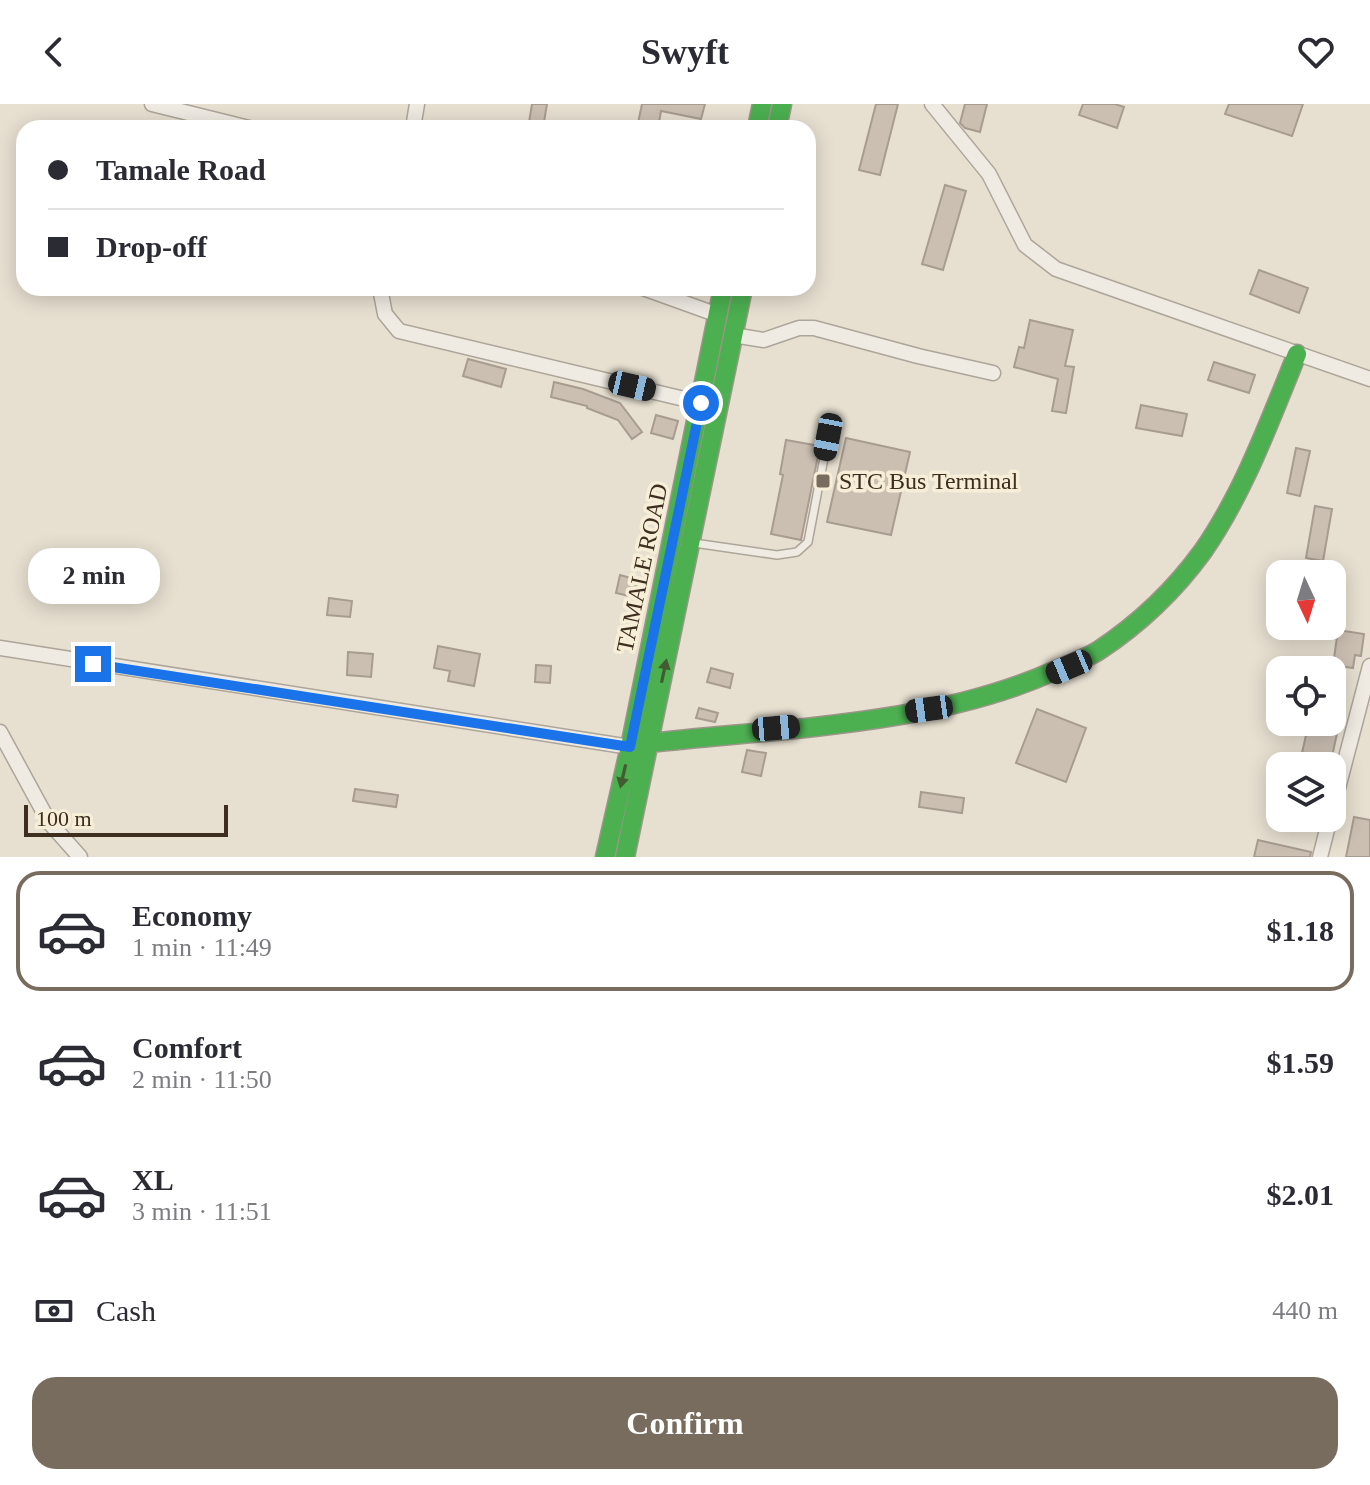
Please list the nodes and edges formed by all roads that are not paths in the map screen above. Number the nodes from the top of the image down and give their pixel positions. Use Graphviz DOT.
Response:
graph roads {
  1 [pos="152,104"];
  2 [pos="932,104"];
  3 [pos="217,120"];
  4 [pos="382,296"];
  5 [pos="665,296"];
  6 [pos="722,296"];
  7 [pos="741,296"];
  8 [pos="718,315"];
  9 [pos="733,335"];
  10 [pos="1297,354"];
  11 [pos="993,373"];
  12 [pos="1370,379"];
  13 [pos="701,403"];
  14 [pos="828,437"];
  15 [pos="686,521"];
  16 [pos="692,542"];
  17 [pos="0,648"];
  18 [pos="1370,666"];
  19 [pos="1354,727"];
  20 [pos="1370,730"];
  21 [pos="0,732"];
  22 [pos="649,743"];
  23 [pos="630,747"];
  24 [pos="1346,758"];
  25 [pos="1327,832"];
  26 [pos="80,857"];
  27 [pos="605,857"];
  28 [pos="625,857"];
  29 [pos="1322,857"];
  1 -- 3 [label="street"];
  2 -- 10 [label="street"];
  4 -- 13 [label="street"];
  5 -- 8 [label="street"];
  6 -- 8 [label="main road, TAMALE ROAD"];
  7 -- 9 [label="main road, TAMALE ROAD"];
  8 -- 13 [label="main road, TAMALE ROAD"];
  9 -- 11 [label="street"];
  9 -- 15 [label="main road, TAMALE ROAD"];
  10 -- 12 [label="street"];
  10 -- 22 [label="main road"];
  13 -- 15 [label="main road, TAMALE ROAD"];
  14 -- 16 [label="lane"];
  15 -- 16 [label="main road, TAMALE ROAD"];
  15 -- 23 [label="main road, TAMALE ROAD"];
  22 -- 16 [label="main road, TAMALE ROAD, one-way"];
  17 -- 23 [label="street"];
  18 -- 19 [label="street"];
  19 -- 20 [label="street"];
  19 -- 24 [label="street"];
  21 -- 26 [label="street"];
  22 -- 28 [label="main road, TAMALE ROAD"];
  23 -- 27 [label="main road, TAMALE ROAD, one-way"];
  25 -- 29 [label="street"];
}
